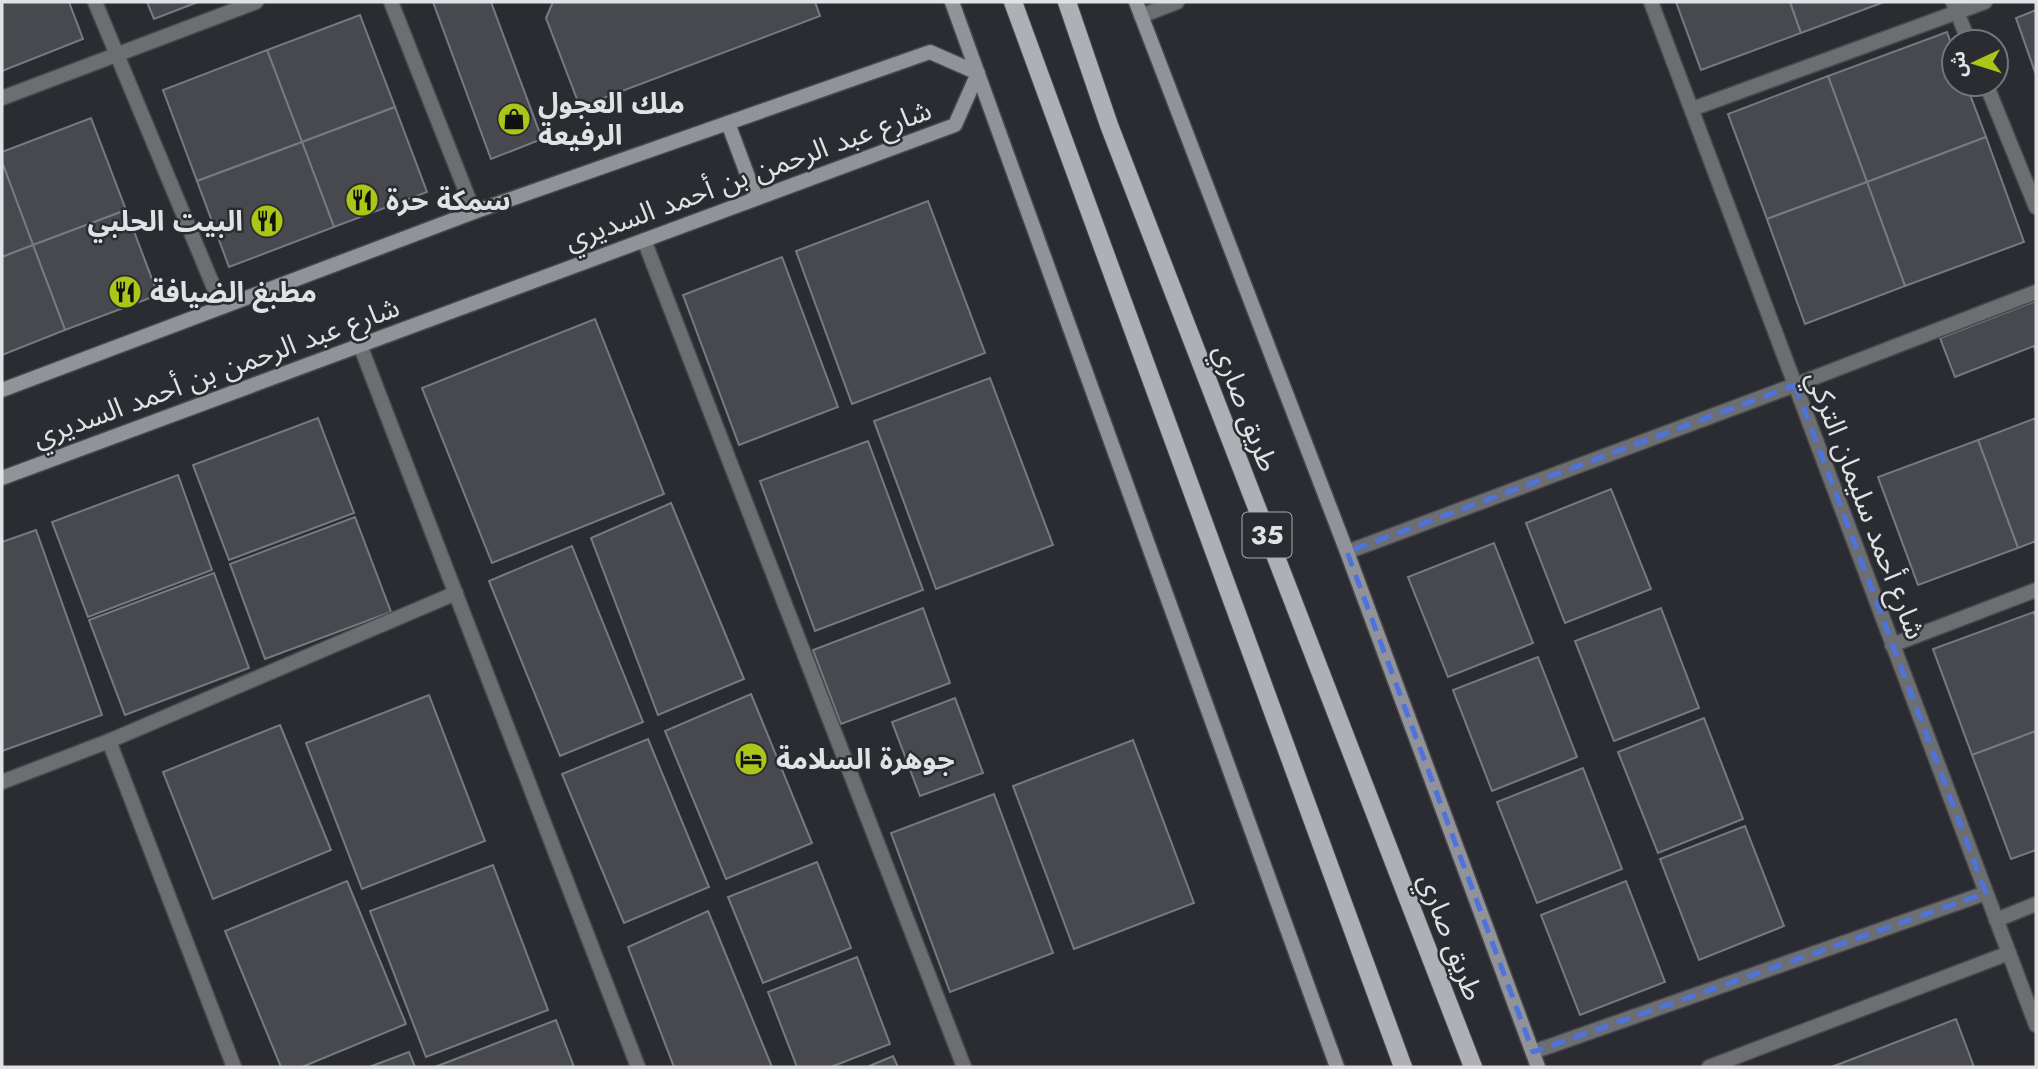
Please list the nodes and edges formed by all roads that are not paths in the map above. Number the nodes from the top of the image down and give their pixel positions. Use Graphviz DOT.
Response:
graph roads {
  1 [pos="95,2"];
  2 [pos="256,2"];
  3 [pos="391,2"];
  4 [pos="952,2"];
  5 [pos="1013,2"];
  6 [pos="1066,2"];
  7 [pos="1177,2"];
  8 [pos="1651,2"];
  9 [pos="1985,2"];
  10 [pos="1955,7"];
  11 [pos="1138,9"];
  12 [pos="1963,28"];
  13 [pos="117,54"];
  14 [pos="978,73"];
  15 [pos="2,98"];
  16 [pos="1992,98"];
  17 [pos="1692,109"];
  18 [pos="728,123"];
  19 [pos="756,198"];
  20 [pos="2036,207"];
  21 [pos="474,212"];
  22 [pos="644,240"];
  23 [pos="2036,292"];
  24 [pos="222,307"];
  25 [pos="360,345"];
  26 [pos="1795,385"];
  27 [pos="2,390"];
  28 [pos="2,478"];
  29 [pos="1347,552"];
  30 [pos="2036,590"];
  31 [pos="456,593"];
  32 [pos="1892,645"];
  33 [pos="109,741"];
  34 [pos="2,782"];
  35 [pos="1986,893"];
  36 [pos="2036,904"];
  37 [pos="1996,920"];
  38 [pos="2009,953"];
  39 [pos="2036,1025"];
  40 [pos="1533,1052"];
  41 [pos="234,1067"];
  42 [pos="638,1067"];
  43 [pos="964,1067"];
  44 [pos="1337,1067"];
  45 [pos="1403,1067"];
  46 [pos="1473,1067"];
  47 [pos="1538,1067"];
  48 [pos="1709,1067"];
  1 -- 13 [label="street"];
  2 -- 13 [label="street"];
  3 -- 21 [label="street"];
  4 -- 14 [label="main road"];
  5 -- 45 [label="main road, 35"];
  6 -- 46 [label="main road, طريق صاري / 35"];
  7 -- 11 [label="street"];
  8 -- 17 [label="street, شارع أحمد سليمان التركي"];
  9 -- 10 [label="street"];
  10 -- 12 [label="street"];
  10 -- 17 [label="street"];
  11 -- 29 [label="main road, طريق صاري"];
  13 -- 15 [label="street"];
  13 -- 24 [label="street"];
  14 -- 18 [label="main road, شارع عبد الرحمن بن أحمد السديري"];
  14 -- 19 [label="main road, شارع عبد الرحمن بن أحمد السديري"];
  14 -- 44 [label="main road"];
  16 -- 20 [label="street"];
  17 -- 26 [label="street, شارع أحمد سليمان التركي"];
  18 -- 19 [label="main road"];
  18 -- 21 [label="main road, شارع عبد الرحمن بن أحمد السديري"];
  19 -- 22 [label="main road, شارع عبد الرحمن بن أحمد السديري"];
  21 -- 24 [label="main road, شارع عبد الرحمن بن أحمد السديري"];
  22 -- 25 [label="main road, شارع عبد الرحمن بن أحمد السديري"];
  22 -- 43 [label="street"];
  23 -- 26 [label="street"];
  24 -- 27 [label="main road, شارع عبد الرحمن بن أحمد السديري"];
  25 -- 28 [label="main road, شارع عبد الرحمن بن أحمد السديري"];
  25 -- 31 [label="street"];
  26 -- 29 [label="street"];
  26 -- 32 [label="street, شارع أحمد سليمان التركي"];
  29 -- 40 [label="main road, طريق صاري"];
  30 -- 32 [label="street"];
  31 -- 33 [label="street"];
  31 -- 42 [label="street"];
  32 -- 35 [label="street, شارع أحمد سليمان التركي"];
  33 -- 34 [label="street"];
  33 -- 41 [label="street"];
  35 -- 37 [label="street, شارع أحمد سليمان التركي"];
  35 -- 40 [label="street"];
  36 -- 37 [label="street"];
  37 -- 38 [label="street, شارع أحمد سليمان التركي"];
  38 -- 39 [label="street, شارع أحمد سليمان التركي"];
  38 -- 48 [label="street"];
  40 -- 47 [label="main road, طريق صاري"];
}
